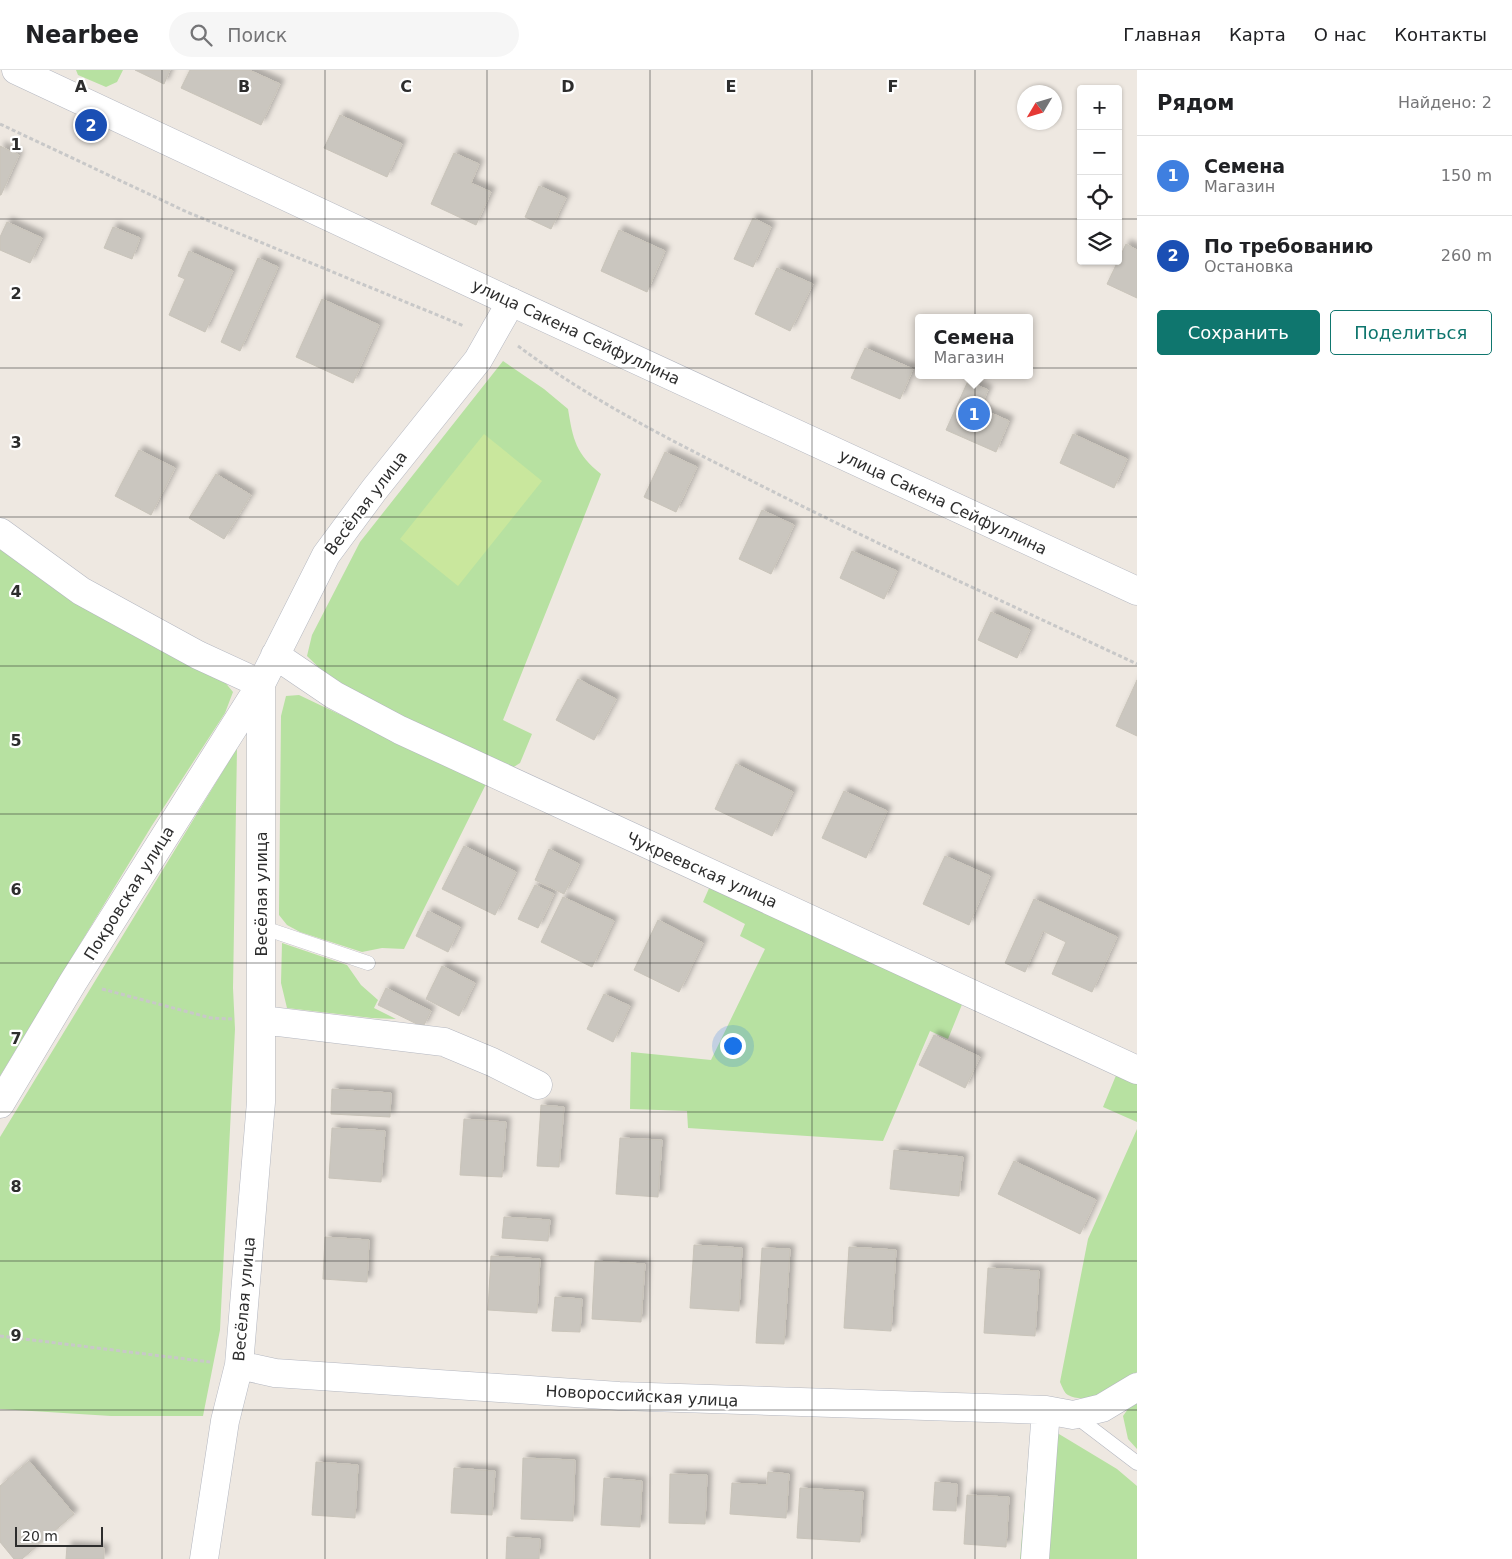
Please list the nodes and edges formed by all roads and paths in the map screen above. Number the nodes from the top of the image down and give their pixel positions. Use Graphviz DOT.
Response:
graph roads {
  1 [pos="16,70"];
  2 [pos="0,124"];
  3 [pos="512,302"];
  4 [pos="492,338"];
  5 [pos="0,532"];
  6 [pos="1137,591"];
  7 [pos="275,655"];
  8 [pos="1137,664"];
  9 [pos="261,684"];
  10 [pos="261,927"];
  11 [pos="368,963"];
  12 [pos="73,982"];
  13 [pos="262,1020"];
  14 [pos="1137,1070"];
  15 [pos="538,1085"];
  16 [pos="0,1104"];
  17 [pos="0,1336"];
  18 [pos="239,1365"];
  19 [pos="1137,1387"];
  20 [pos="1046,1410"];
  21 [pos="1073,1415"];
  22 [pos="1137,1463"];
  23 [pos="204,1559"];
  24 [pos="1035,1559"];
  1 -- 3 [label="street, улица Сакена Сейфуллина"];
  2 -- 4 [label="path"];
  3 -- 4 [label="street, Весёлая улица"];
  3 -- 6 [label="street, улица Сакена Сейфуллина"];
  4 -- 7 [label="street, Весёлая улица"];
  4 -- 8 [label="path"];
  5 -- 9 [label="street"];
  7 -- 9 [label="street, Весёлая улица"];
  7 -- 14 [label="street, Чукреевская улица"];
  9 -- 10 [label="street, Весёлая улица"];
  9 -- 12 [label="street, Покровская улица"];
  10 -- 11 [label="lane"];
  10 -- 13 [label="street, Весёлая улица"];
  12 -- 13 [label="path"];
  12 -- 16 [label="street, Покровская улица"];
  13 -- 15 [label="street"];
  13 -- 18 [label="street, Весёлая улица"];
  17 -- 18 [label="path"];
  18 -- 20 [label="street, Новороссийская улица"];
  18 -- 23 [label="street, Весёлая улица"];
  19 -- 21 [label="street"];
  20 -- 21 [label="street, Новороссийская улица"];
  20 -- 24 [label="street"];
  21 -- 22 [label="lane"];
}
